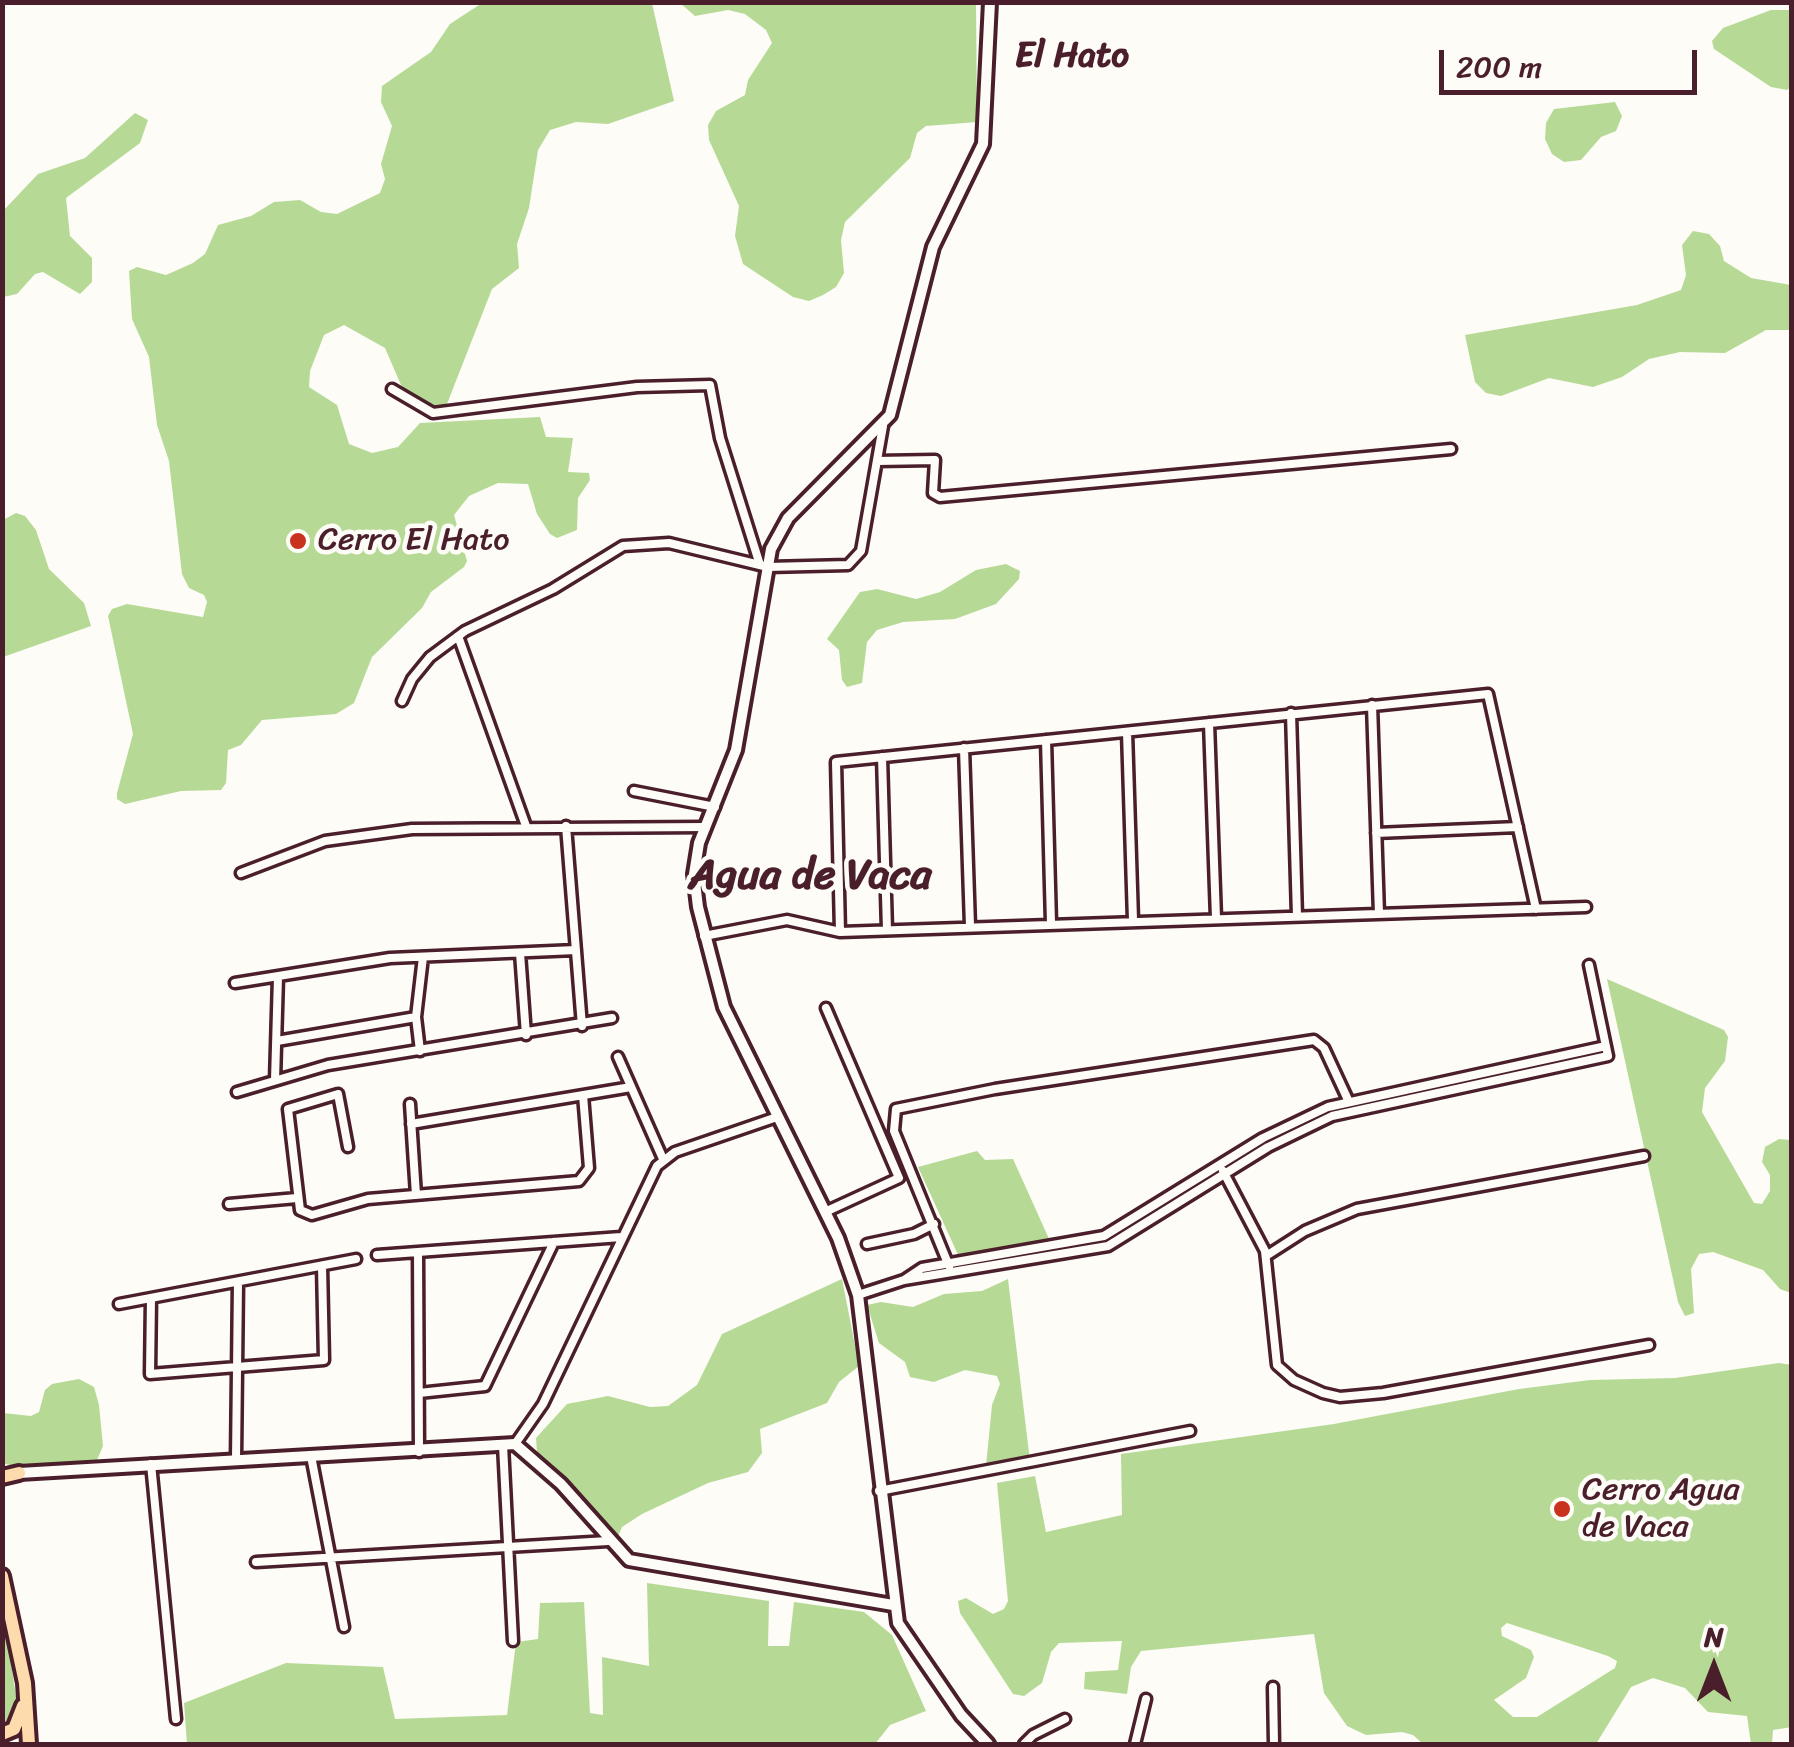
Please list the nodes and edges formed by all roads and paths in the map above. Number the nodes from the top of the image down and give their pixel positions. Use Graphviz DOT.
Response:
graph roads {
  1 [pos="990,2"];
  2 [pos="392,389"];
  3 [pos="883,426"];
  4 [pos="1451,448"];
  5 [pos="876,462"];
  6 [pos="764,566"];
  7 [pos="458,636"];
  8 [pos="402,701"];
  9 [pos="1372,705"];
  10 [pos="1291,713"];
  11 [pos="1209,723"];
  12 [pos="1127,732"];
  13 [pos="1046,740"];
  14 [pos="964,748"];
  15 [pos="882,757"];
  16 [pos="634,790"];
  17 [pos="715,807"];
  18 [pos="526,826"];
  19 [pos="566,826"];
  20 [pos="706,827"];
  21 [pos="1518,827"];
  22 [pos="1376,833"];
  23 [pos="240,873"];
  24 [pos="1586,907"];
  25 [pos="1536,909"];
  26 [pos="1379,914"];
  27 [pos="1297,916"];
  28 [pos="1216,918"];
  29 [pos="1133,920"];
  30 [pos="1051,923"];
  31 [pos="970,926"];
  32 [pos="887,930"];
  33 [pos="840,932"];
  34 [pos="704,936"];
  35 [pos="576,950"];
  36 [pos="520,953"];
  37 [pos="423,957"];
  38 [pos="1588,964"];
  39 [pos="278,977"];
  40 [pos="234,983"];
  41 [pos="826,1008"];
  42 [pos="416,1016"];
  43 [pos="612,1018"];
  44 [pos="582,1026"];
  45 [pos="526,1035"];
  46 [pos="277,1041"];
  47 [pos="420,1052"];
  48 [pos="618,1057"];
  49 [pos="275,1080"];
  50 [pos="631,1087"];
  51 [pos="237,1092"];
  52 [pos="584,1095"];
  53 [pos="410,1104"];
  54 [pos="1350,1106"];
  55 [pos="777,1117"];
  56 [pos="411,1124"];
  57 [pos="348,1148"];
  58 [pos="1644,1156"];
  59 [pos="664,1158"];
  60 [pos="1223,1170"];
  61 [pos="416,1195"];
  62 [pos="298,1198"];
  63 [pos="229,1204"];
  64 [pos="825,1212"];
  65 [pos="934,1224"];
  66 [pos="621,1236"];
  67 [pos="554,1242"];
  68 [pos="867,1244"];
  69 [pos="418,1252"];
  70 [pos="377,1255"];
  71 [pos="1266,1256"];
  72 [pos="356,1259"];
  73 [pos="322,1266"];
  74 [pos="949,1268"];
  75 [pos="238,1282"];
  76 [pos="858,1295"];
  77 [pos="151,1298"];
  78 [pos="119,1304"];
  79 [pos="1649,1345"];
  80 [pos="237,1367"];
  81 [pos="418,1392"];
  82 [pos="1190,1431"];
  83 [pos="509,1445"];
  84 [pos="419,1452"];
  85 [pos="312,1456"];
  86 [pos="236,1460"];
  87 [pos="151,1464"];
  88 [pos="19,1473"];
  89 [pos="2,1474"];
  90 [pos="879,1491"];
  91 [pos="608,1541"];
  92 [pos="508,1548"];
  93 [pos="330,1558"];
  94 [pos="256,1562"];
  95 [pos="2,1576"];
  96 [pos="893,1605"];
  97 [pos="344,1627"];
  98 [pos="512,1641"];
  99 [pos="25,1683"];
  100 [pos="1272,1687"];
  101 [pos="1146,1699"];
  102 [pos="176,1719"];
  103 [pos="1065,1719"];
  104 [pos="2,1734"];
  105 [pos="28,1744"];
  106 [pos="988,1744"];
  107 [pos="1024,1744"];
  108 [pos="1135,1744"];
  109 [pos="1274,1744"];
  1 -- 3 [label="street"];
  2 -- 6 [label="street"];
  3 -- 5 [label="street"];
  3 -- 6 [label="street"];
  4 -- 5 [label="street"];
  5 -- 6 [label="street"];
  6 -- 7 [label="street"];
  6 -- 17 [label="street"];
  7 -- 8 [label="street"];
  7 -- 18 [label="street"];
  9 -- 10 [label="street"];
  9 -- 21 [label="street"];
  9 -- 22 [label="street"];
  10 -- 11 [label="street"];
  10 -- 27 [label="street"];
  11 -- 12 [label="street"];
  11 -- 28 [label="street"];
  12 -- 13 [label="street"];
  12 -- 29 [label="street"];
  13 -- 14 [label="street"];
  13 -- 30 [label="street"];
  14 -- 15 [label="street"];
  14 -- 31 [label="street"];
  15 -- 32 [label="street"];
  15 -- 33 [label="street"];
  16 -- 17 [label="street"];
  17 -- 20 [label="street"];
  18 -- 19 [label="street"];
  18 -- 23 [label="street"];
  19 -- 20 [label="street"];
  19 -- 35 [label="street"];
  20 -- 34 [label="street"];
  21 -- 22 [label="street"];
  21 -- 25 [label="street"];
  22 -- 26 [label="street"];
  24 -- 25 [label="street"];
  25 -- 26 [label="street"];
  26 -- 27 [label="street"];
  27 -- 28 [label="street"];
  28 -- 29 [label="street"];
  29 -- 30 [label="street"];
  30 -- 31 [label="street"];
  31 -- 32 [label="street"];
  32 -- 33 [label="street"];
  33 -- 34 [label="street"];
  34 -- 55 [label="street"];
  35 -- 36 [label="street"];
  35 -- 44 [label="street"];
  36 -- 37 [label="street"];
  36 -- 45 [label="street"];
  37 -- 39 [label="street"];
  37 -- 42 [label="street"];
  38 -- 54 [label="street"];
  39 -- 40 [label="street"];
  39 -- 46 [label="street"];
  41 -- 64 [label="street"];
  42 -- 46 [label="street"];
  42 -- 47 [label="street"];
  43 -- 44 [label="street"];
  44 -- 45 [label="street"];
  45 -- 47 [label="street"];
  46 -- 49 [label="street"];
  47 -- 49 [label="street"];
  48 -- 50 [label="street"];
  49 -- 51 [label="street"];
  50 -- 52 [label="street"];
  50 -- 59 [label="street"];
  52 -- 56 [label="street"];
  52 -- 61 [label="street"];
  53 -- 56 [label="street"];
  54 -- 60 [label="street"];
  54 -- 65 [label="street"];
  55 -- 59 [label="street"];
  55 -- 64 [label="street"];
  56 -- 61 [label="street"];
  57 -- 62 [label="street"];
  58 -- 71 [label="street"];
  59 -- 66 [label="street"];
  60 -- 71 [label="street"];
  60 -- 74 [label="street"];
  61 -- 62 [label="street"];
  62 -- 63 [label="street"];
  64 -- 76 [label="street"];
  65 -- 68 [label="street"];
  65 -- 74 [label="street"];
  66 -- 67 [label="street"];
  66 -- 83 [label="street"];
  67 -- 69 [label="street"];
  67 -- 81 [label="street"];
  69 -- 70 [label="street"];
  69 -- 81 [label="street"];
  71 -- 79 [label="street"];
  72 -- 73 [label="street"];
  73 -- 75 [label="street"];
  73 -- 80 [label="street"];
  74 -- 76 [label="street"];
  75 -- 77 [label="street"];
  75 -- 80 [label="street"];
  76 -- 90 [label="street"];
  77 -- 78 [label="street"];
  77 -- 80 [label="street"];
  80 -- 86 [label="street"];
  81 -- 84 [label="street"];
  82 -- 90 [label="street"];
  83 -- 84 [label="street"];
  83 -- 91 [label="street"];
  83 -- 92 [label="street"];
  84 -- 85 [label="street"];
  85 -- 86 [label="street"];
  85 -- 93 [label="street"];
  86 -- 87 [label="street"];
  87 -- 88 [label="street"];
  87 -- 102 [label="street"];
  88 -- 89 [label="main road"];
  90 -- 96 [label="street"];
  91 -- 92 [label="street"];
  91 -- 96 [label="street"];
  92 -- 93 [label="street"];
  92 -- 98 [label="street"];
  93 -- 94 [label="street"];
  93 -- 97 [label="street"];
  95 -- 99 [label="main road"];
  96 -- 106 [label="street"];
  99 -- 104 [label="main road"];
  99 -- 105 [label="main road"];
  100 -- 109 [label="street"];
  101 -- 108 [label="street"];
  103 -- 107 [label="street"];
}
